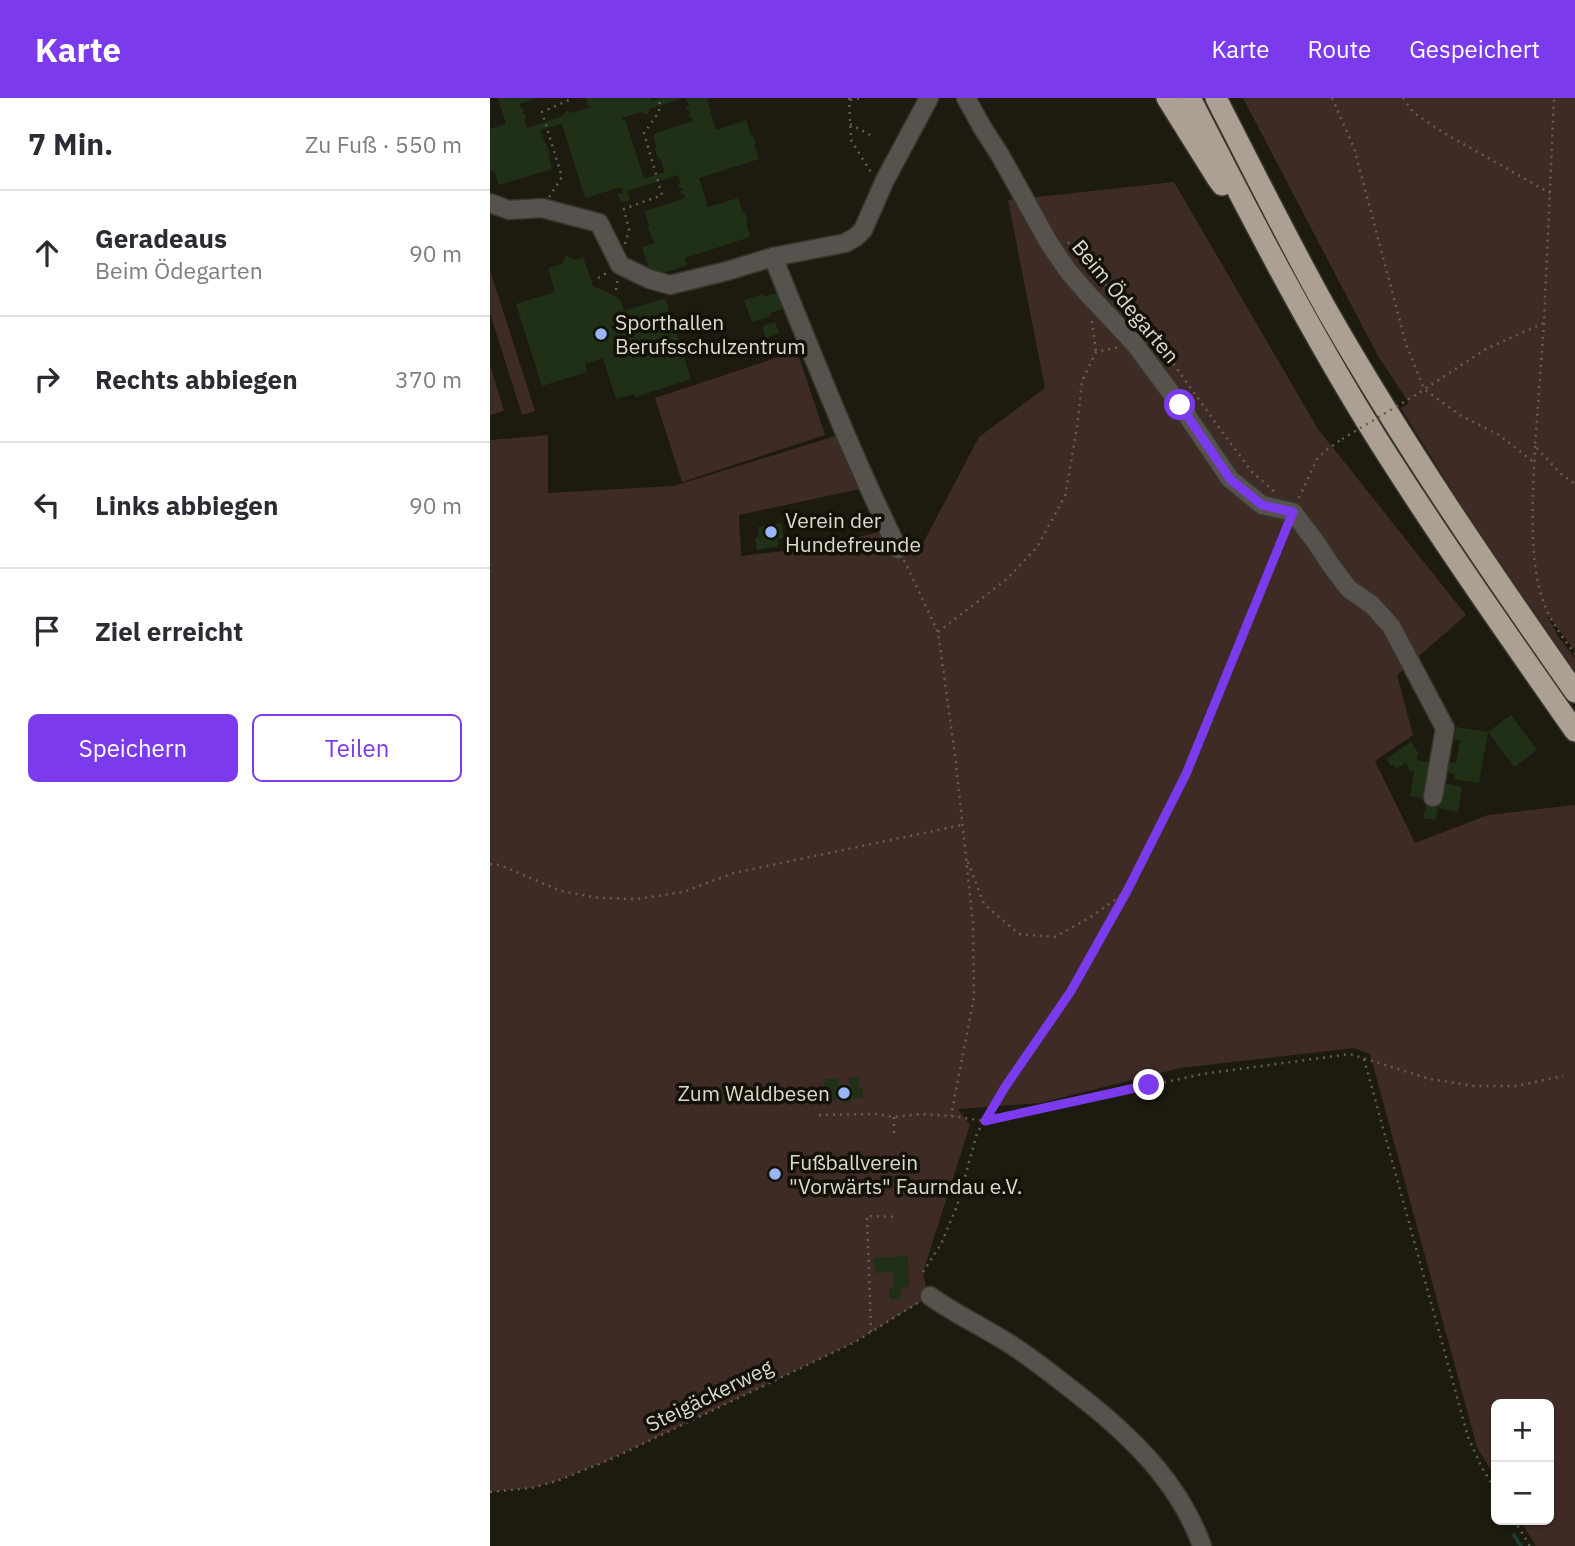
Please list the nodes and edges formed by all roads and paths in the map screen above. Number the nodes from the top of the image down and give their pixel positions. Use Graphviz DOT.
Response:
graph roads {
  1 [pos="568,98"];
  2 [pos="660,98"];
  3 [pos="861,98"];
  4 [pos="929,98"];
  5 [pos="966,98"];
  6 [pos="1167,98"];
  7 [pos="1190,98"];
  8 [pos="1216,98"];
  9 [pos="1332,98"];
  10 [pos="1402,98"];
  11 [pos="1554,98"];
  12 [pos="849,99"];
  13 [pos="850,124"];
  14 [pos="872,135"];
  15 [pos="881,188"];
  16 [pos="1550,193"];
  17 [pos="490,203"];
  18 [pos="542,208"];
  19 [pos="1250,216"];
  20 [pos="773,257"];
  21 [pos="620,265"];
  22 [pos="1087,293"];
  23 [pos="1544,323"];
  24 [pos="1134,343"];
  25 [pos="1096,352"];
  26 [pos="1424,389"];
  27 [pos="1535,446"];
  28 [pos="1535,463"];
  29 [pos="1575,484"];
  30 [pos="1293,512"];
  31 [pos="898,549"];
  32 [pos="938,632"];
  33 [pos="1575,654"];
  34 [pos="1575,692"];
  35 [pos="1575,731"];
  36 [pos="1433,797"];
  37 [pos="962,824"];
  38 [pos="966,856"];
  39 [pos="490,864"];
  40 [pos="1127,891"];
  41 [pos="1364,1059"];
  42 [pos="1563,1076"];
  43 [pos="819,1115"];
  44 [pos="951,1116"];
  45 [pos="894,1117"];
  46 [pos="985,1121"];
  47 [pos="894,1133"];
  48 [pos="897,1217"];
  49 [pos="923,1272"];
  50 [pos="930,1296"];
  51 [pos="872,1332"];
  52 [pos="1491,1483"];
  53 [pos="490,1492"];
  54 [pos="1517,1525"];
  55 [pos="1202,1546"];
  56 [pos="1530,1546"];
  1 -- 18 [label="path"];
  2 -- 21 [label="path"];
  3 -- 12 [label="path"];
  4 -- 15 [label="lane"];
  5 -- 22 [label="lane, Beim Ödegarten"];
  6 -- 19 [label="highway"];
  7 -- 19 [label="highway"];
  8 -- 34 [label="highway"];
  9 -- 26 [label="path"];
  10 -- 16 [label="path"];
  11 -- 16 [label="path"];
  12 -- 13 [label="path"];
  13 -- 14 [label="path"];
  13 -- 15 [label="path"];
  15 -- 20 [label="lane"];
  16 -- 23 [label="path"];
  17 -- 18 [label="lane"];
  18 -- 21 [label="lane"];
  19 -- 35 [label="highway"];
  20 -- 21 [label="lane"];
  20 -- 31 [label="lane"];
  22 -- 24 [label="lane, Beim Ödegarten"];
  22 -- 25 [label="path"];
  23 -- 26 [label="path"];
  23 -- 27 [label="path"];
  24 -- 25 [label="path"];
  24 -- 30 [label="lane, Beim Ödegarten"];
  25 -- 32 [label="path"];
  26 -- 28 [label="path"];
  26 -- 30 [label="path, bridge"];
  27 -- 28 [label="path"];
  27 -- 29 [label="path"];
  28 -- 33 [label="path"];
  30 -- 36 [label="lane"];
  30 -- 40 [label="path"];
  31 -- 32 [label="path"];
  32 -- 37 [label="path"];
  37 -- 38 [label="path"];
  37 -- 39 [label="path"];
  38 -- 40 [label="path"];
  38 -- 44 [label="path"];
  40 -- 46 [label="path"];
  41 -- 42 [label="path"];
  41 -- 46 [label="path"];
  41 -- 52 [label="path"];
  43 -- 45 [label="path"];
  44 -- 45 [label="path"];
  44 -- 46 [label="path"];
  45 -- 47 [label="path"];
  46 -- 49 [label="path"];
  48 -- 51 [label="path"];
  50 -- 51 [label="path, Steigäckerweg"];
  50 -- 55 [label="lane"];
  51 -- 53 [label="path, Steigäckerweg"];
  54 -- 56 [label="path"];
}
